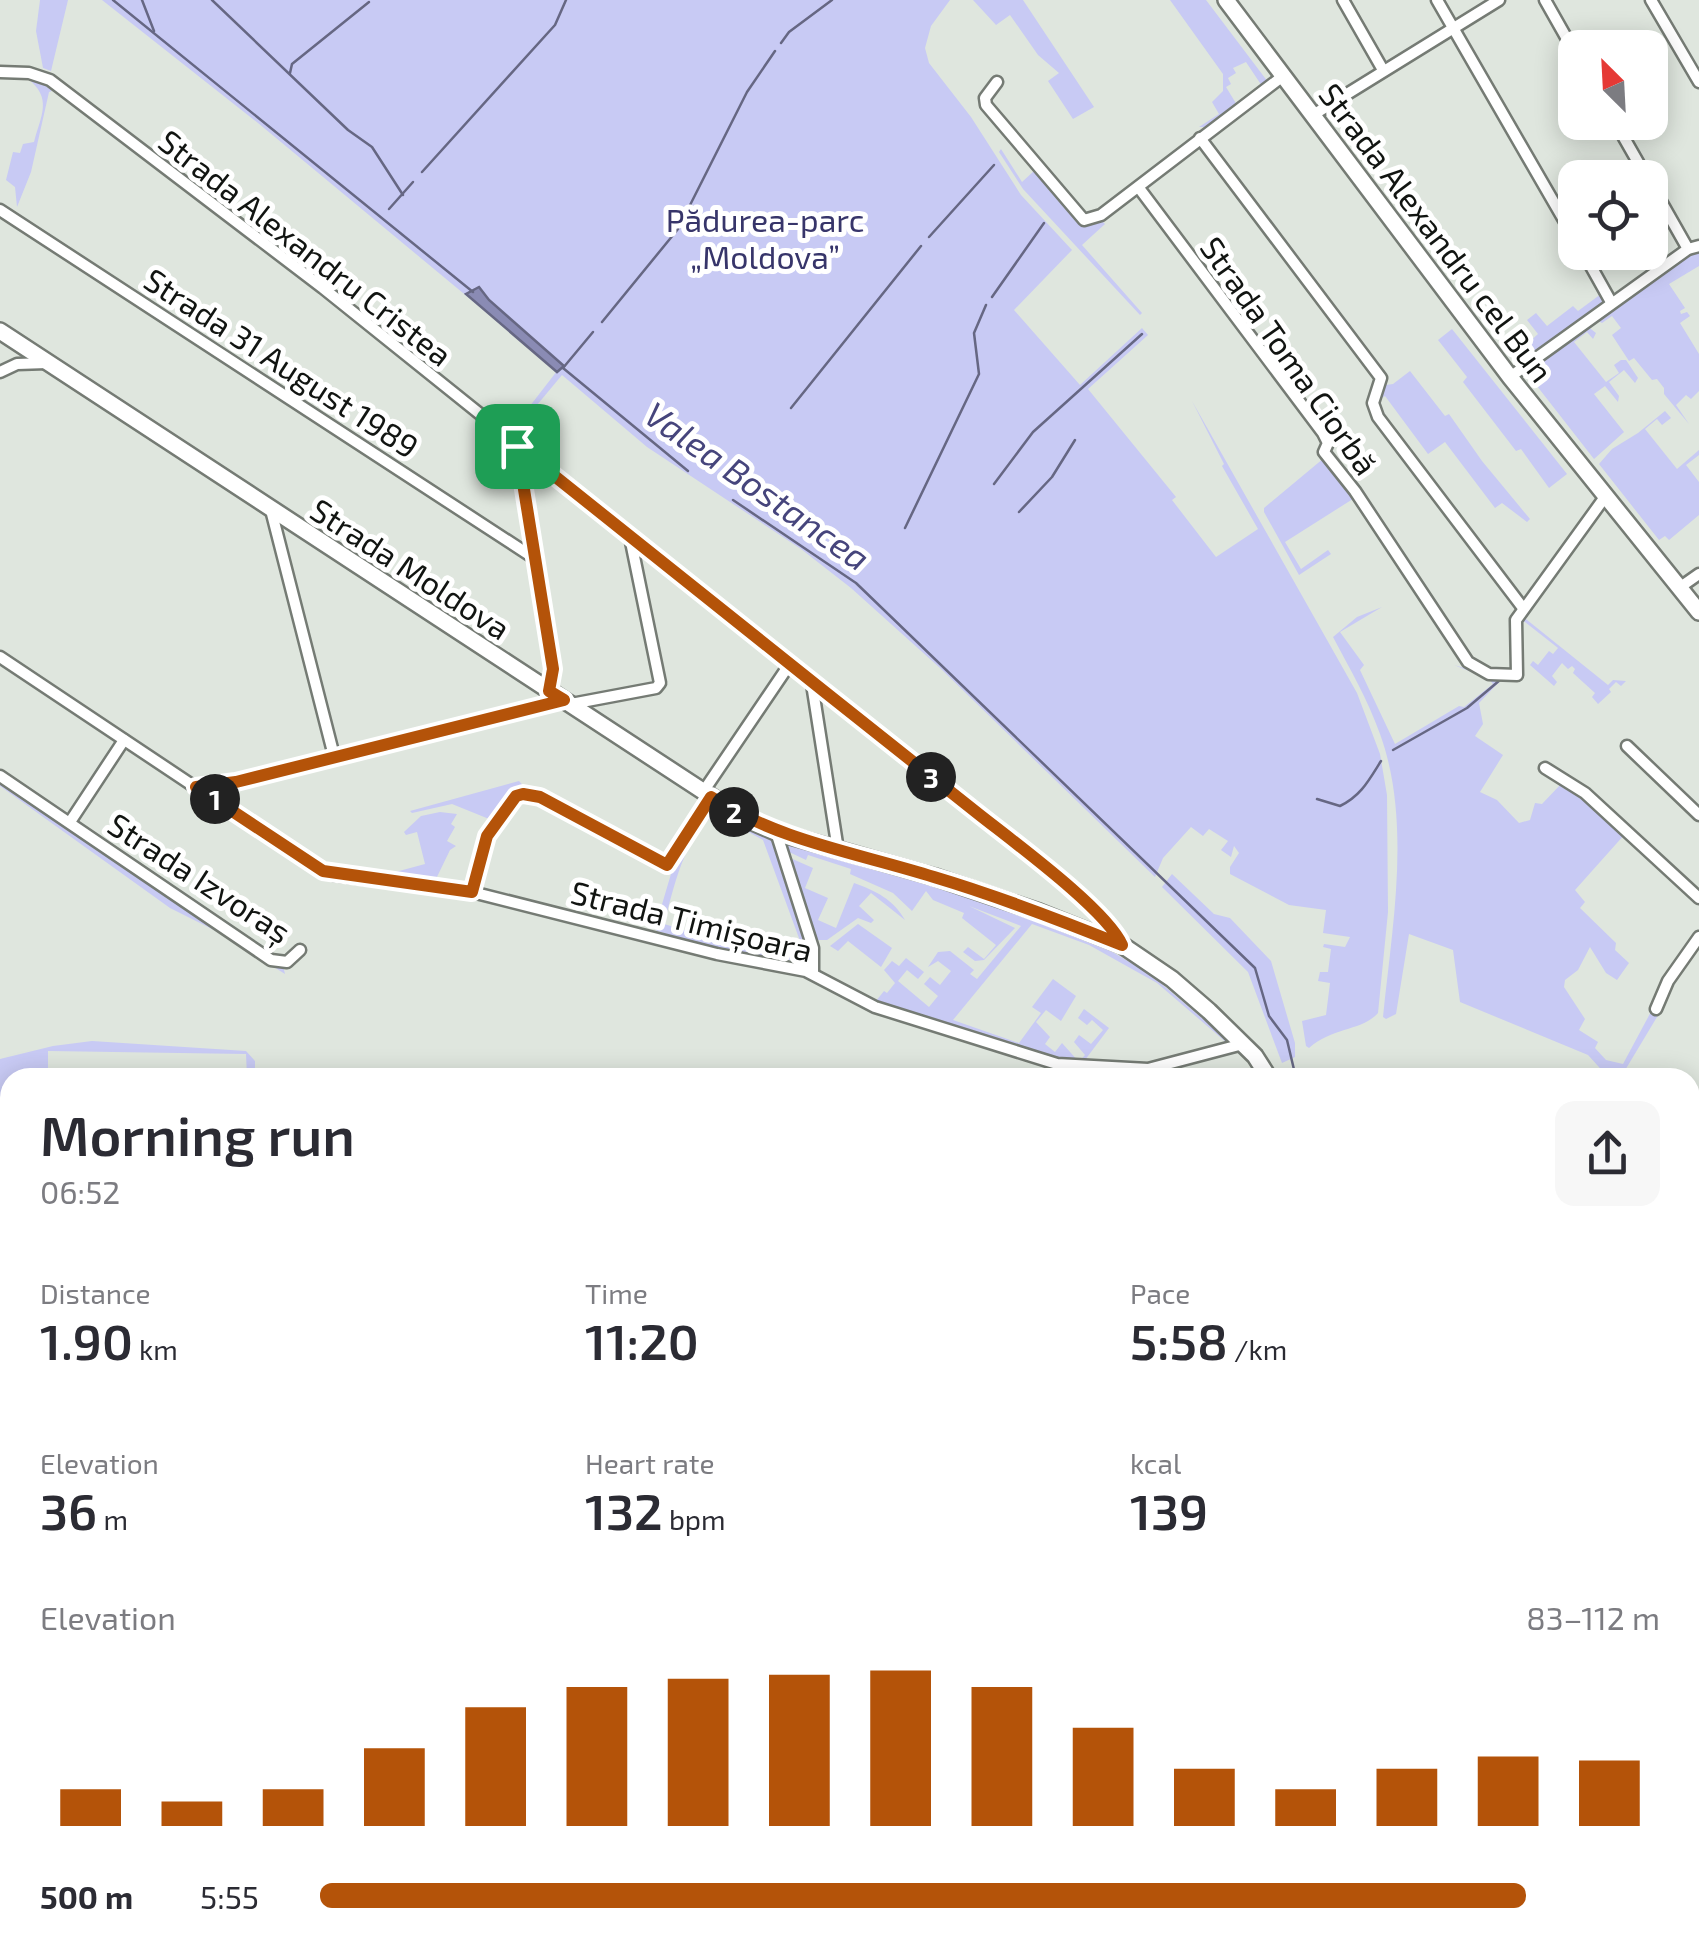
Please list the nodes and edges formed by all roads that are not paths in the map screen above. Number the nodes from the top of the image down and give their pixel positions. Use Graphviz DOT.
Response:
graph roads {
  1 [pos="1226,0"];
  2 [pos="1343,0"];
  3 [pos="1437,0"];
  4 [pos="1499,0"];
  5 [pos="1545,0"];
  6 [pos="1651,0"];
  7 [pos="1453,29"];
  8 [pos="1562,30"];
  9 [pos="1383,70"];
  10 [pos="0,72"];
  11 [pos="1283,76"];
  12 [pos="997,82"];
  13 [pos="1699,82"];
  14 [pos="1313,115"];
  15 [pos="1200,138"];
  16 [pos="1139,188"];
  17 [pos="1668,208"];
  18 [pos="0,210"];
  19 [pos="1558,210"];
  20 [pos="1694,247"];
  21 [pos="1593,270"];
  22 [pos="1611,302"];
  23 [pos="0,331"];
  24 [pos="50,363"];
  25 [pos="0,372"];
  26 [pos="1510,376"];
  27 [pos="517,446"];
  28 [pos="1606,497"];
  29 [pos="271,510"];
  30 [pos="630,537"];
  31 [pos="534,558"];
  32 [pos="1699,574"];
  33 [pos="1502,576"];
  34 [pos="1679,588"];
  35 [pos="1536,590"];
  36 [pos="1523,608"];
  37 [pos="1699,612"];
  38 [pos="0,657"];
  39 [pos="789,665"];
  40 [pos="812,684"];
  41 [pos="561,698"];
  42 [pos="124,740"];
  43 [pos="1627,746"];
  44 [pos="334,756"];
  45 [pos="1545,768"];
  46 [pos="0,776"];
  47 [pos="196,787"];
  48 [pos="707,794"];
  49 [pos="1699,816"];
  50 [pos="70,822"];
  51 [pos="776,832"];
  52 [pos="838,850"];
  53 [pos="472,892"];
  54 [pos="1699,898"];
  55 [pos="1699,937"];
  56 [pos="1122,945"];
  57 [pos="300,950"];
  58 [pos="814,973"];
  59 [pos="1656,1008"];
  60 [pos="1243,1044"];
  61 [pos="1130,1068"];
  62 [pos="1152,1068"];
  63 [pos="1261,1068"];
  1 -- 11 [label="street, Strada Alexandru cel Bun"];
  2 -- 9 [label="street"];
  3 -- 7 [label="street"];
  4 -- 7 [label="street"];
  5 -- 8 [label="street"];
  6 -- 13 [label="street"];
  7 -- 9 [label="street"];
  7 -- 19 [label="street"];
  9 -- 14 [label="street"];
  10 -- 27 [label="street, Strada Alexandru Cristea"];
  11 -- 14 [label="street, Strada Alexandru cel Bun"];
  11 -- 15 [label="street"];
  12 -- 16 [label="street"];
  14 -- 26 [label="street, Strada Alexandru cel Bun"];
  15 -- 16 [label="street"];
  15 -- 33 [label="street"];
  16 -- 36 [label="street, Strada Toma Ciorbă"];
  17 -- 20 [label="street"];
  18 -- 31 [label="street, Strada 31 August 1989"];
  20 -- 22 [label="street"];
  21 -- 22 [label="street"];
  22 -- 26 [label="street"];
  23 -- 24 [label="street, Strada Moldova"];
  24 -- 25 [label="street"];
  24 -- 29 [label="street, Strada Moldova"];
  26 -- 28 [label="street, Strada Alexandru cel Bun"];
  27 -- 30 [label="street, Strada Alexandru Cristea"];
  27 -- 31 [label="street"];
  28 -- 34 [label="street, Strada Alexandru cel Bun"];
  28 -- 35 [label="street"];
  29 -- 41 [label="street, Strada Moldova"];
  29 -- 44 [label="street, Strada Moldova"];
  30 -- 39 [label="street, Strada Alexandru Cristea"];
  30 -- 41 [label="street"];
  31 -- 41 [label="street"];
  32 -- 34 [label="street"];
  33 -- 35 [label="street"];
  33 -- 36 [label="street"];
  34 -- 37 [label="street, Strada Alexandru cel Bun"];
  35 -- 36 [label="street"];
  38 -- 42 [label="street, Strada Timișoara"];
  39 -- 40 [label="street, Strada Alexandru Cristea"];
  39 -- 48 [label="street"];
  40 -- 52 [label="street"];
  40 -- 56 [label="street, Strada Alexandru Cristea"];
  41 -- 44 [label="street"];
  41 -- 48 [label="street, Strada Moldova"];
  42 -- 47 [label="street, Strada Timișoara"];
  42 -- 50 [label="street, Strada Izvoraș"];
  43 -- 49 [label="street"];
  44 -- 47 [label="street"];
  45 -- 54 [label="street"];
  46 -- 50 [label="street, Strada Izvoraș"];
  47 -- 53 [label="street, Strada Timișoara"];
  48 -- 51 [label="street, Strada Moldova"];
  48 -- 53 [label="street"];
  50 -- 57 [label="street, Strada Izvoraș"];
  51 -- 52 [label="street, Strada Moldova"];
  51 -- 58 [label="street"];
  52 -- 56 [label="street, Strada Moldova"];
  53 -- 58 [label="street, Strada Timișoara"];
  55 -- 59 [label="street"];
  56 -- 60 [label="street, Strada Moldova"];
  58 -- 61 [label="street, Strada Timișoara"];
  60 -- 62 [label="street, Strada Timișoara"];
  60 -- 63 [label="street, Strada Moldova"];
}
